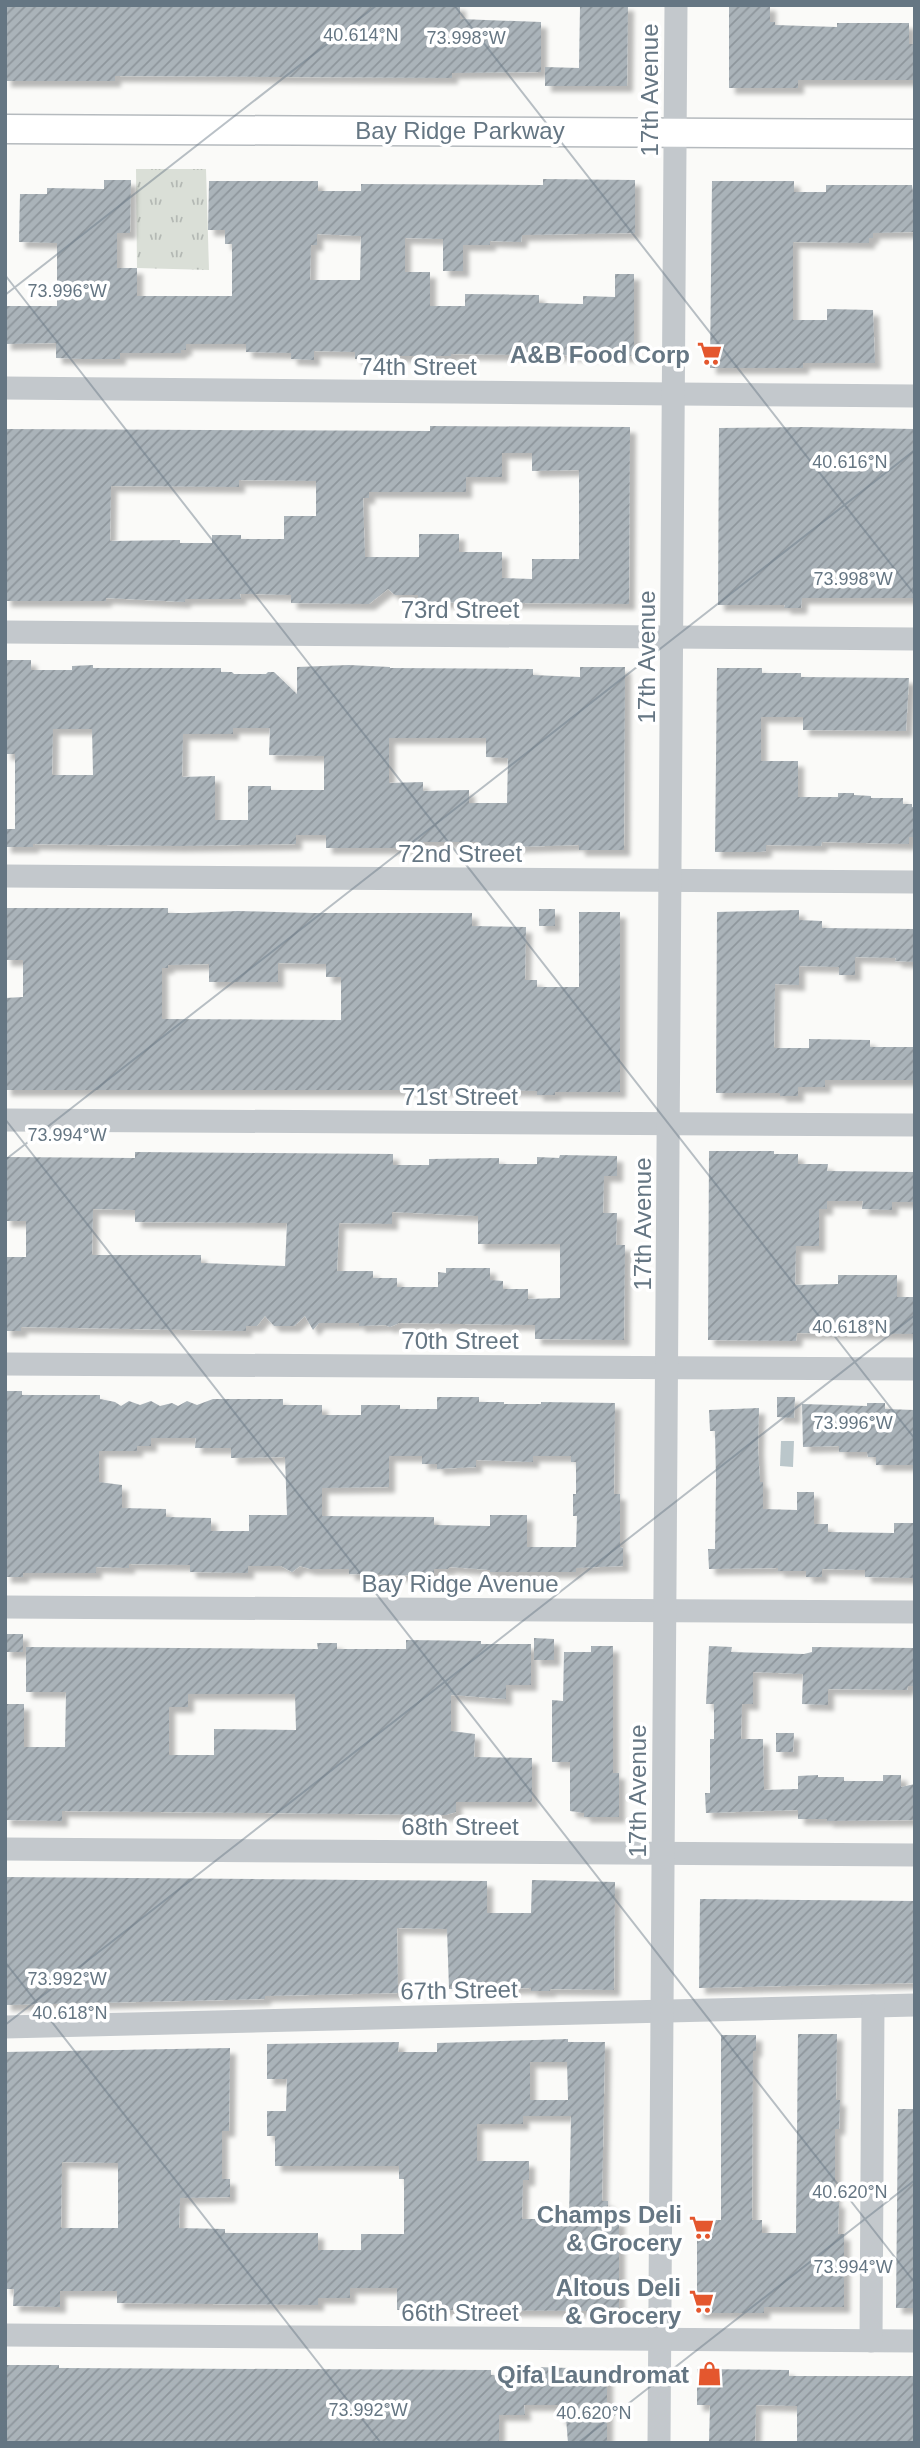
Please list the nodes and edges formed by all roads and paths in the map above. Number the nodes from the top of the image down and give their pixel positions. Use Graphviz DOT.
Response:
graph roads {
  1 [pos="676,5"];
  2 [pos="5,128"];
  3 [pos="676,131"];
  4 [pos="915,134"];
  5 [pos="5,388"];
  6 [pos="674,394"];
  7 [pos="915,396"];
  8 [pos="5,632"];
  9 [pos="673,637"];
  10 [pos="915,639"];
  11 [pos="5,876"];
  12 [pos="670,881"];
  13 [pos="915,882"];
  14 [pos="5,1120"];
  15 [pos="669,1123"];
  16 [pos="915,1125"];
  17 [pos="5,1364"];
  18 [pos="667,1367"];
  19 [pos="915,1369"];
  20 [pos="5,1607"];
  21 [pos="665,1610"];
  22 [pos="915,1612"];
  23 [pos="5,1849"];
  24 [pos="663,1853"];
  25 [pos="915,1855"];
  26 [pos="915,2005"];
  27 [pos="873,2006"];
  28 [pos="663,2012"];
  29 [pos="5,2027"];
  30 [pos="5,2335"];
  31 [pos="660,2340"];
  32 [pos="871,2340"];
  33 [pos="915,2341"];
  34 [pos="659,2443"];
  1 -- 3 [label="street, 17th Avenue"];
  2 -- 3 [label="main road, Bay Ridge Parkway"];
  3 -- 4 [label="main road, Bay Ridge Parkway"];
  3 -- 6 [label="street, 17th Avenue"];
  5 -- 6 [label="street, 74th Street"];
  6 -- 7 [label="street, 74th Street"];
  6 -- 9 [label="street, 17th Avenue"];
  8 -- 9 [label="street, 73rd Street"];
  9 -- 10 [label="street, 73rd Street"];
  9 -- 12 [label="street, 17th Avenue"];
  11 -- 12 [label="street, 72nd Street"];
  12 -- 13 [label="street, 72nd Street"];
  12 -- 15 [label="street, 17th Avenue"];
  14 -- 15 [label="street, 71st Street"];
  15 -- 16 [label="street, 71st Street"];
  15 -- 18 [label="street, 17th Avenue"];
  17 -- 18 [label="street, 70th Street"];
  18 -- 19 [label="street, 70th Street"];
  18 -- 21 [label="street, 17th Avenue"];
  20 -- 21 [label="street, Bay Ridge Avenue"];
  21 -- 22 [label="street, Bay Ridge Avenue"];
  21 -- 24 [label="street, 17th Avenue"];
  23 -- 24 [label="street, 68th Street"];
  24 -- 25 [label="street, 68th Street"];
  24 -- 28 [label="street, 17th Avenue"];
  26 -- 27 [label="street, 67th Street"];
  27 -- 28 [label="street, 67th Street"];
  27 -- 32 [label="street"];
  28 -- 29 [label="street, 67th Street"];
  28 -- 31 [label="street, 17th Avenue"];
  30 -- 31 [label="street, 66th Street"];
  31 -- 32 [label="street, 66th Street"];
  31 -- 34 [label="street, 17th Avenue"];
  32 -- 33 [label="street, 66th Street"];
}
